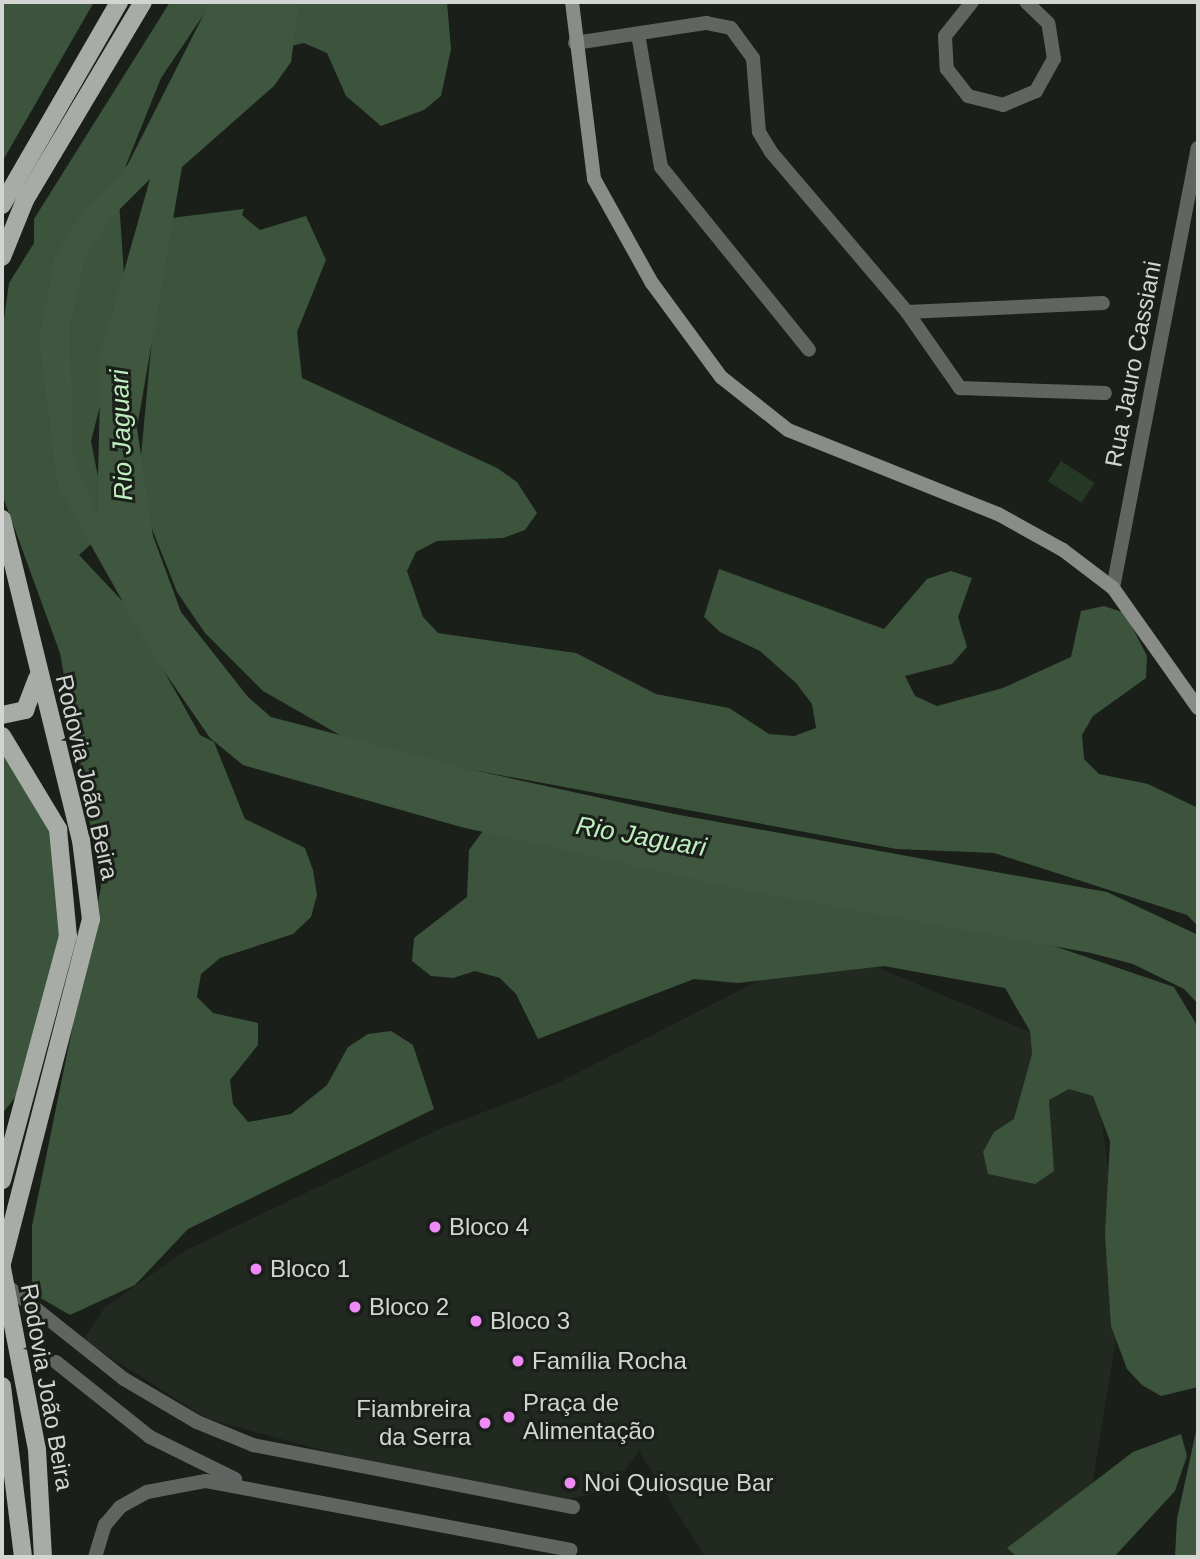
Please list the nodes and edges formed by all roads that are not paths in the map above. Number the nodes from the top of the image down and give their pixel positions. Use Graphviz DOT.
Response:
graph roads {
  1 [pos="119,2"];
  2 [pos="143,2"];
  3 [pos="572,2"];
  4 [pos="972,2"];
  5 [pos="1035,4"];
  6 [pos="638,34"];
  7 [pos="575,43"];
  8 [pos="1198,148"];
  9 [pos="2,205"];
  10 [pos="2,257"];
  11 [pos="1103,303"];
  12 [pos="908,312"];
  13 [pos="810,350"];
  14 [pos="1105,393"];
  15 [pos="2,519"];
  16 [pos="10,581"];
  17 [pos="1113,588"];
  18 [pos="38,675"];
  19 [pos="1198,708"];
  20 [pos="2,715"];
  21 [pos="2,736"];
  22 [pos="9,1133"];
  23 [pos="2,1181"];
  24 [pos="2,1266"];
  25 [pos="2,1282"];
  26 [pos="55,1362"];
  27 [pos="2,1387"];
  28 [pos="254,1487"];
  29 [pos="573,1507"];
  30 [pos="571,1550"];
  31 [pos="23,1557"];
  32 [pos="43,1557"];
  33 [pos="95,1557"];
  1 -- 9 [label="main road"];
  2 -- 10 [label="main road"];
  3 -- 7 [label="street"];
  4 -- 5 [label="street"];
  6 -- 7 [label="street"];
  6 -- 12 [label="street"];
  6 -- 13 [label="street"];
  7 -- 17 [label="street"];
  8 -- 17 [label="street, Rua Jauro Cassiani"];
  11 -- 12 [label="street"];
  12 -- 14 [label="street"];
  15 -- 16 [label="main road, Rodovia João Beira"];
  16 -- 18 [label="main road, Rodovia João Beira"];
  17 -- 19 [label="street"];
  18 -- 20 [label="main road"];
  18 -- 24 [label="main road, Rodovia João Beira"];
  21 -- 22 [label="main road, Rodovia João Beira"];
  22 -- 23 [label="main road, Rodovia João Beira"];
  24 -- 25 [label="main road, Rodovia João Beira"];
  25 -- 29 [label="street"];
  25 -- 32 [label="main road, Rodovia João Beira"];
  26 -- 28 [label="street"];
  27 -- 31 [label="main road, Rodovia João Beira"];
  28 -- 30 [label="street"];
  28 -- 33 [label="street"];
}
